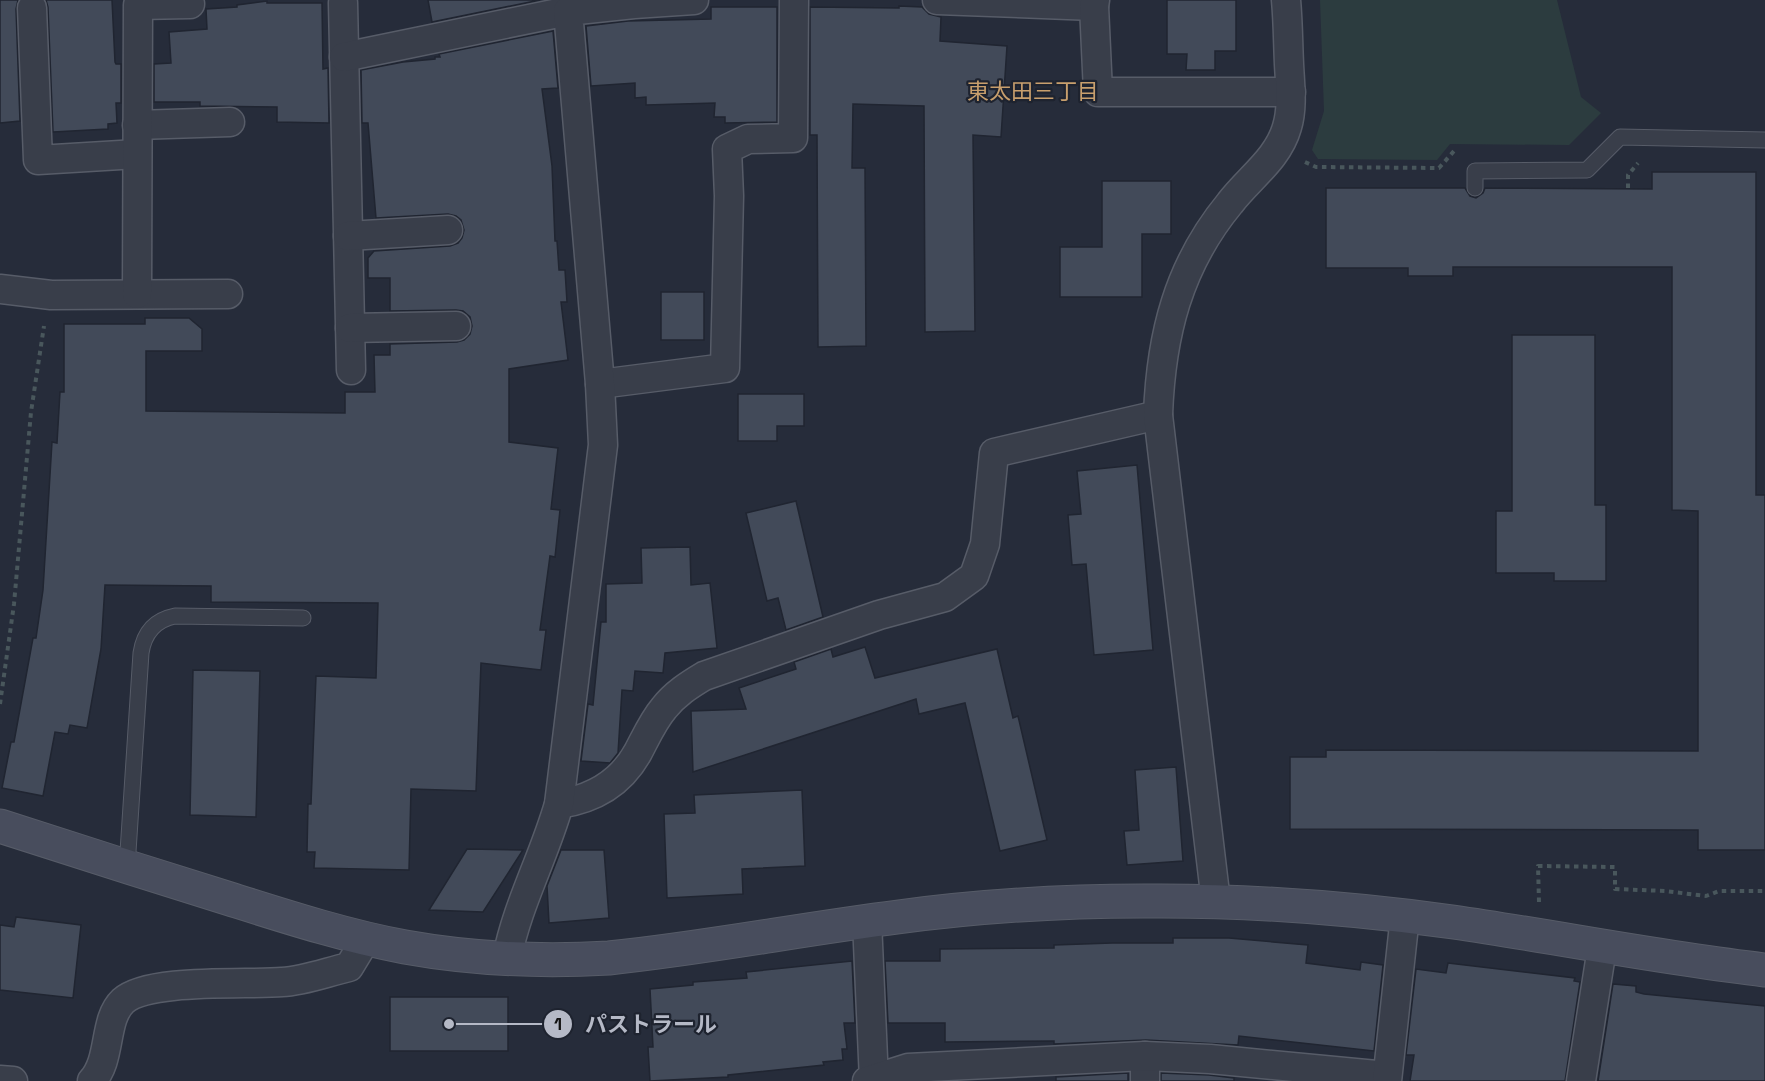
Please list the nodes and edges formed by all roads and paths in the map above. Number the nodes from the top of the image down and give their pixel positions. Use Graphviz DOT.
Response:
graph roads {
  1 [pos="694,0"];
  2 [pos="794,0"];
  3 [pos="937,0"];
  4 [pos="1286,0"];
  5 [pos="190,3"];
  6 [pos="343,3"];
  7 [pos="1094,3"];
  8 [pos="32,9"];
  9 [pos="568,11"];
  10 [pos="344,57"];
  11 [pos="1291,92"];
  12 [pos="230,122"];
  13 [pos="137,125"];
  14 [pos="1765,140"];
  15 [pos="137,154"];
  16 [pos="1475,188"];
  17 [pos="448,230"];
  18 [pos="348,236"];
  19 [pos="0,289"];
  20 [pos="137,294"];
  21 [pos="228,294"];
  22 [pos="45,319"];
  23 [pos="456,326"];
  24 [pos="350,328"];
  25 [pos="351,370"];
  26 [pos="600,384"];
  27 [pos="1158,415"];
  28 [pos="303,618"];
  29 [pos="0,704"];
  30 [pos="559,804"];
  31 [pos="0,826"];
  32 [pos="127,867"];
  33 [pos="1765,891"];
  34 [pos="1216,902"];
  35 [pos="1539,905"];
  36 [pos="1405,916"];
  37 [pos="867,921"];
  38 [pos="366,939"];
  39 [pos="1602,948"];
  40 [pos="507,958"];
  41 [pos="1765,970"];
  42 [pos="1145,1069"];
  43 [pos="1019,1072"];
  44 [pos="1274,1073"];
  45 [pos="1387,1079"];
  46 [pos="0,1080"];
  47 [pos="872,1080"];
  48 [pos="13,1081"];
  49 [pos="92,1081"];
  50 [pos="1581,1081"];
  1 -- 9 [label="street"];
  2 -- 26 [label="street"];
  3 -- 7 [label="street"];
  4 -- 11 [label="street"];
  5 -- 13 [label="street"];
  6 -- 10 [label="street"];
  7 -- 11 [label="street"];
  8 -- 15 [label="street"];
  9 -- 10 [label="street"];
  9 -- 26 [label="street"];
  10 -- 18 [label="street"];
  11 -- 27 [label="street"];
  12 -- 13 [label="street"];
  13 -- 15 [label="street"];
  14 -- 16 [label="lane"];
  15 -- 20 [label="street"];
  17 -- 18 [label="street"];
  18 -- 24 [label="street"];
  19 -- 20 [label="street"];
  20 -- 21 [label="street"];
  22 -- 29 [label="path"];
  23 -- 24 [label="street"];
  24 -- 25 [label="street"];
  26 -- 30 [label="street"];
  27 -- 30 [label="street"];
  27 -- 34 [label="street"];
  28 -- 32 [label="lane"];
  30 -- 40 [label="street"];
  31 -- 32 [label="street"];
  32 -- 38 [label="street"];
  33 -- 35 [label="path"];
  34 -- 36 [label="street"];
  34 -- 37 [label="street"];
  36 -- 39 [label="street"];
  36 -- 45 [label="street"];
  37 -- 40 [label="street"];
  37 -- 47 [label="street"];
  38 -- 40 [label="street"];
  38 -- 49 [label="street"];
  39 -- 41 [label="street"];
  39 -- 50 [label="street"];
  42 -- 43 [label="street"];
  42 -- 44 [label="street"];
  43 -- 47 [label="street"];
  44 -- 45 [label="street"];
  46 -- 48 [label="street"];
}
